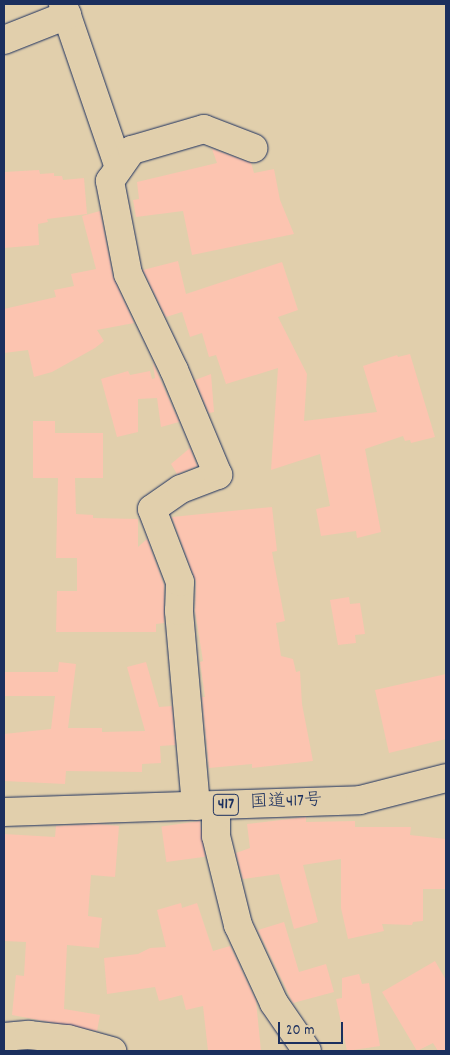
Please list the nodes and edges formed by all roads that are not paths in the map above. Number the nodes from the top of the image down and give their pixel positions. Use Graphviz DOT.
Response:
graph roads {
  1 [pos="65,10"];
  2 [pos="4,40"];
  3 [pos="253,148"];
  4 [pos="119,168"];
  5 [pos="446,778"];
  6 [pos="206,806"];
  7 [pos="4,812"];
  8 [pos="4,1037"];
  9 [pos="112,1051"];
  10 [pos="307,1051"];
  1 -- 2 [label="main road"];
  1 -- 4 [label="main road"];
  3 -- 4 [label="main road"];
  4 -- 6 [label="main road"];
  5 -- 6 [label="main road, 国道417号 / 417"];
  6 -- 7 [label="main road, 国道417号 / 417"];
  6 -- 10 [label="main road"];
  8 -- 9 [label="main road"];
}
